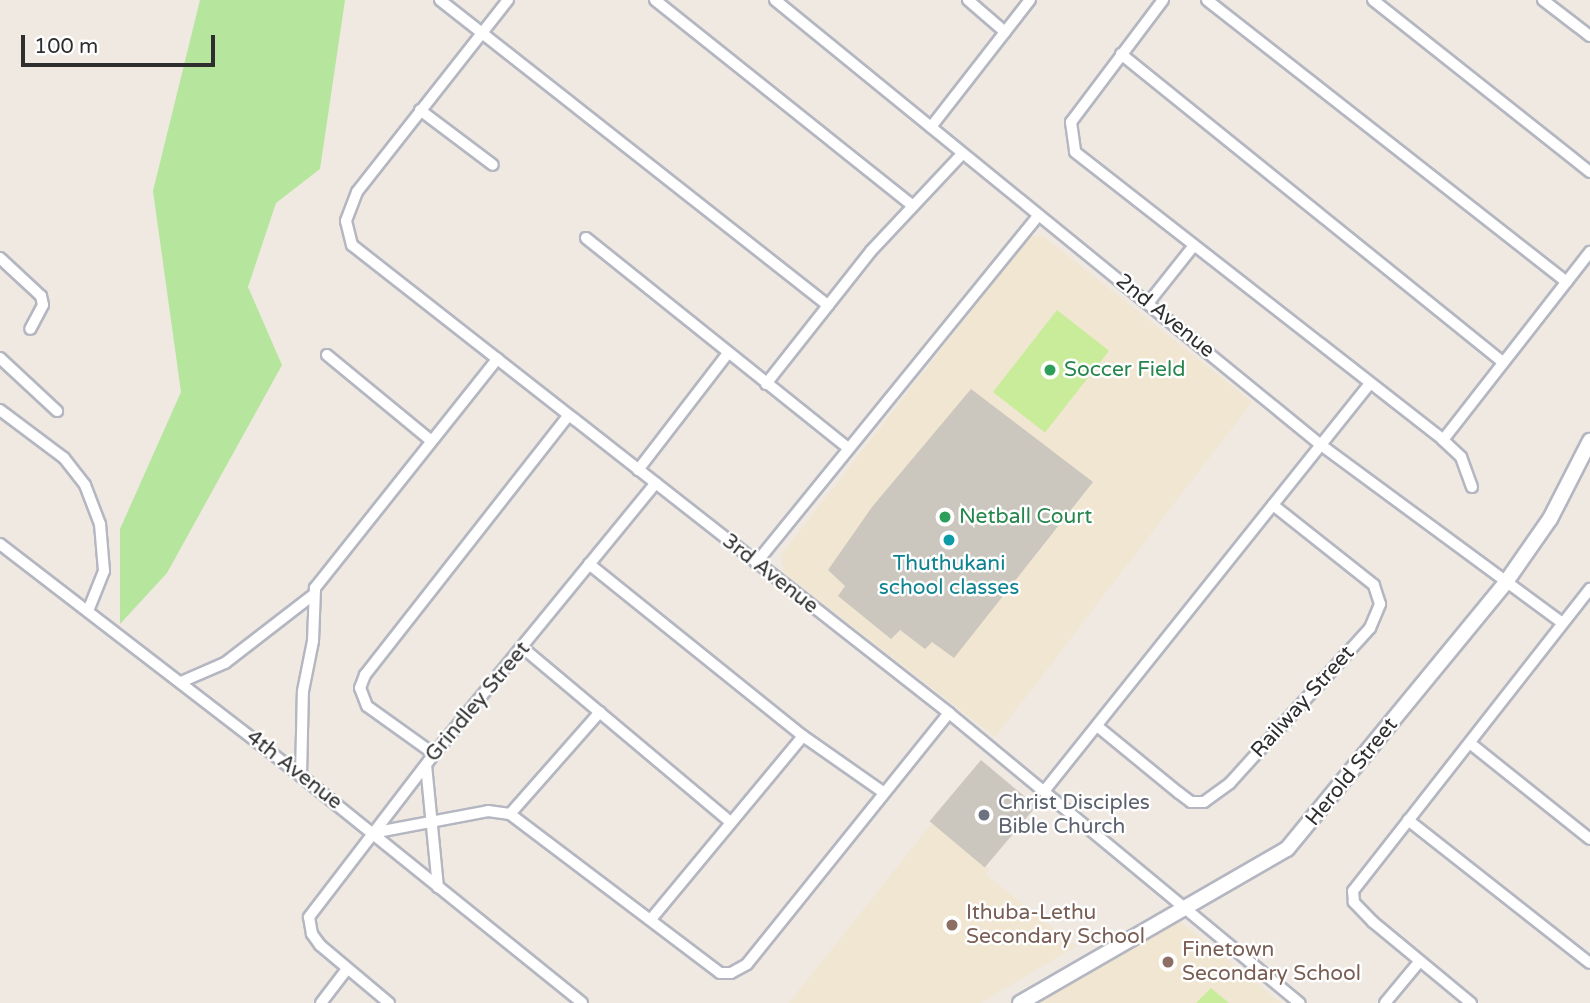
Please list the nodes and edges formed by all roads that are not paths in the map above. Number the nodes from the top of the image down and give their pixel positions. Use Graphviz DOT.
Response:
graph roads {
  1 [pos="440,0"];
  2 [pos="508,0"];
  3 [pos="655,0"];
  4 [pos="775,0"];
  5 [pos="968,0"];
  6 [pos="1030,0"];
  7 [pos="1163,0"];
  8 [pos="1207,0"];
  9 [pos="1373,0"];
  10 [pos="1543,0"];
  11 [pos="1005,32"];
  12 [pos="481,33"];
  13 [pos="1590,36"];
  14 [pos="1121,54"];
  15 [pos="420,110"];
  16 [pos="931,127"];
  17 [pos="962,154"];
  18 [pos="493,165"];
  19 [pos="1590,172"];
  20 [pos="911,204"];
  21 [pos="1037,217"];
  22 [pos="586,238"];
  23 [pos="1192,248"];
  24 [pos="1590,252"];
  25 [pos="0,258"];
  26 [pos="1567,282"];
  27 [pos="1149,302"];
  28 [pos="828,305"];
  29 [pos="30,329"];
  30 [pos="728,353"];
  31 [pos="327,355"];
  32 [pos="0,358"];
  33 [pos="497,359"];
  34 [pos="1503,362"];
  35 [pos="766,384"];
  36 [pos="1368,386"];
  37 [pos="0,410"];
  38 [pos="57,411"];
  39 [pos="569,415"];
  40 [pos="429,439"];
  41 [pos="1443,440"];
  42 [pos="1590,441"];
  43 [pos="1321,445"];
  44 [pos="847,447"];
  45 [pos="638,470"];
  46 [pos="656,484"];
  47 [pos="1472,487"];
  48 [pos="1273,505"];
  49 [pos="0,544"];
  50 [pos="589,564"];
  51 [pos="756,564"];
  52 [pos="1506,582"];
  53 [pos="1590,589"];
  54 [pos="313,595"];
  55 [pos="88,611"];
  56 [pos="1562,623"];
  57 [pos="523,648"];
  58 [pos="181,682"];
  59 [pos="600,712"];
  60 [pos="949,713"];
  61 [pos="1097,726"];
  62 [pos="803,736"];
  63 [pos="1471,744"];
  64 [pos="434,754"];
  65 [pos="426,765"];
  66 [pos="301,776"];
  67 [pos="1045,790"];
  68 [pos="883,792"];
  69 [pos="510,814"];
  70 [pos="1408,820"];
  71 [pos="730,821"];
  72 [pos="433,822"];
  73 [pos="372,833"];
  74 [pos="1590,839"];
  75 [pos="438,887"];
  76 [pos="1185,908"];
  77 [pos="652,918"];
  78 [pos="1419,962"];
  79 [pos="1590,963"];
  80 [pos="347,970"];
  81 [pos="321,1003"];
  82 [pos="389,1003"];
  83 [pos="582,1003"];
  84 [pos="1020,1003"];
  85 [pos="1300,1003"];
  86 [pos="1385,1003"];
  87 [pos="1471,1003"];
  1 -- 12 [label="street"];
  2 -- 12 [label="street"];
  3 -- 20 [label="street"];
  4 -- 16 [label="street, 2nd Avenue"];
  5 -- 11 [label="street"];
  6 -- 11 [label="street"];
  7 -- 14 [label="street"];
  8 -- 26 [label="street"];
  9 -- 19 [label="street"];
  10 -- 13 [label="street"];
  11 -- 16 [label="street"];
  12 -- 15 [label="street"];
  12 -- 28 [label="street"];
  14 -- 23 [label="street"];
  14 -- 34 [label="street"];
  15 -- 18 [label="street"];
  15 -- 33 [label="street, 3rd Avenue"];
  16 -- 17 [label="street, 2nd Avenue"];
  17 -- 20 [label="street"];
  17 -- 21 [label="street, 2nd Avenue"];
  20 -- 28 [label="street"];
  21 -- 27 [label="street, 2nd Avenue"];
  21 -- 44 [label="street"];
  22 -- 30 [label="street"];
  23 -- 27 [label="street"];
  23 -- 36 [label="street"];
  24 -- 26 [label="street"];
  25 -- 29 [label="street"];
  26 -- 34 [label="street"];
  27 -- 43 [label="street, 2nd Avenue"];
  28 -- 35 [label="street"];
  30 -- 35 [label="street"];
  30 -- 45 [label="street"];
  31 -- 40 [label="street"];
  32 -- 38 [label="street"];
  33 -- 39 [label="street, 3rd Avenue"];
  33 -- 40 [label="street"];
  34 -- 41 [label="street"];
  35 -- 44 [label="street"];
  36 -- 41 [label="street"];
  36 -- 43 [label="street"];
  37 -- 55 [label="street"];
  39 -- 45 [label="street, 3rd Avenue"];
  39 -- 64 [label="street"];
  40 -- 54 [label="street"];
  41 -- 47 [label="street"];
  42 -- 52 [label="street, Herold Street"];
  43 -- 48 [label="street"];
  43 -- 52 [label="street, 2nd Avenue"];
  44 -- 51 [label="street"];
  45 -- 46 [label="street, 3rd Avenue"];
  46 -- 50 [label="street, Grindley Street"];
  46 -- 51 [label="street, 3rd Avenue"];
  48 -- 61 [label="street"];
  48 -- 61 [label="street, Railway Street"];
  49 -- 55 [label="street, 4th Avenue"];
  50 -- 57 [label="street, Grindley Street"];
  50 -- 62 [label="street"];
  51 -- 60 [label="street, 3rd Avenue"];
  52 -- 56 [label="street, 2nd Avenue"];
  52 -- 76 [label="street, Herold Street"];
  53 -- 56 [label="street"];
  54 -- 58 [label="street"];
  54 -- 66 [label="street"];
  55 -- 58 [label="street, 4th Avenue"];
  56 -- 63 [label="street"];
  57 -- 59 [label="street"];
  57 -- 64 [label="street, Grindley Street"];
  58 -- 66 [label="street, 4th Avenue"];
  59 -- 69 [label="street"];
  59 -- 71 [label="street"];
  60 -- 67 [label="street, 3rd Avenue"];
  60 -- 68 [label="street"];
  61 -- 67 [label="street"];
  62 -- 68 [label="street"];
  62 -- 71 [label="street"];
  63 -- 70 [label="street"];
  63 -- 74 [label="street"];
  64 -- 65 [label="street, Grindley Street"];
  65 -- 72 [label="street"];
  65 -- 73 [label="street, Grindley Street"];
  66 -- 73 [label="street, 4th Avenue"];
  67 -- 76 [label="street, 3rd Avenue"];
  68 -- 77 [label="street"];
  69 -- 72 [label="street"];
  69 -- 77 [label="street"];
  70 -- 78 [label="street"];
  70 -- 79 [label="street"];
  71 -- 77 [label="street"];
  72 -- 73 [label="street"];
  72 -- 75 [label="street"];
  73 -- 75 [label="street, 4th Avenue"];
  73 -- 80 [label="street, Grindley Street"];
  75 -- 83 [label="street, 4th Avenue"];
  76 -- 84 [label="street, Herold Street"];
  76 -- 85 [label="street, 3rd Avenue"];
  78 -- 86 [label="street"];
  78 -- 87 [label="street"];
  80 -- 81 [label="street"];
  80 -- 82 [label="street"];
}
